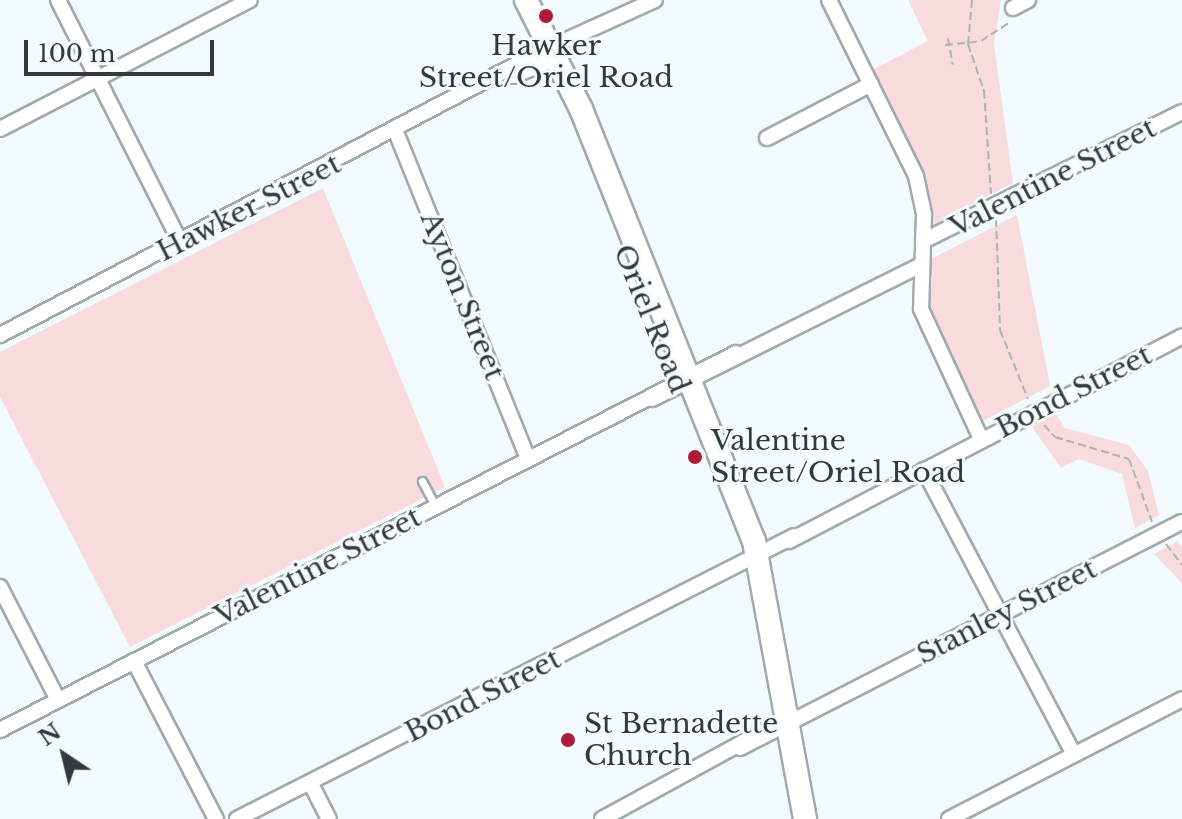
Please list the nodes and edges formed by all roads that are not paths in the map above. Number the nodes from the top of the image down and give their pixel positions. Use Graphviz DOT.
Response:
graph roads {
  1 [pos="58,0"];
  2 [pos="250,0"];
  3 [pos="511,0"];
  4 [pos="526,0"];
  5 [pos="655,0"];
  6 [pos="829,0"];
  7 [pos="1028,0"];
  8 [pos="1013,14"];
  9 [pos="547,55"];
  10 [pos="97,79"];
  11 [pos="871,84"];
  12 [pos="1182,112"];
  13 [pos="0,129"];
  14 [pos="396,132"];
  15 [pos="767,138"];
  16 [pos="923,241"];
  17 [pos="181,243"];
  18 [pos="919,266"];
  19 [pos="0,335"];
  20 [pos="1182,336"];
  21 [pos="683,380"];
  22 [pos="981,439"];
  23 [pos="528,459"];
  24 [pos="924,470"];
  25 [pos="422,481"];
  26 [pos="436,507"];
  27 [pos="1182,522"];
  28 [pos="751,558"];
  29 [pos="0,587"];
  30 [pos="1001,615"];
  31 [pos="134,661"];
  32 [pos="1182,699"];
  33 [pos="58,700"];
  34 [pos="783,726"];
  35 [pos="0,730"];
  36 [pos="1074,754"];
  37 [pos="311,784"];
  38 [pos="254,815"];
  39 [pos="216,819"];
  40 [pos="237,819"];
  41 [pos="329,819"];
  42 [pos="602,819"];
  43 [pos="805,819"];
  44 [pos="949,819"];
  1 -- 10 [label="street"];
  2 -- 10 [label="street"];
  3 -- 9 [label="main road, Oriel Road"];
  4 -- 9 [label="main road, Oriel Road"];
  5 -- 9 [label="street, Hawker Street"];
  6 -- 11 [label="street"];
  7 -- 8 [label="street"];
  9 -- 14 [label="street, Hawker Street"];
  9 -- 21 [label="main road, Oriel Road"];
  10 -- 13 [label="street"];
  10 -- 17 [label="street"];
  11 -- 15 [label="street"];
  11 -- 16 [label="street"];
  12 -- 16 [label="street, Valentine Street"];
  14 -- 17 [label="street, Hawker Street"];
  14 -- 23 [label="street, Ayton Street"];
  16 -- 18 [label="street"];
  17 -- 19 [label="street, Hawker Street"];
  18 -- 21 [label="street, Valentine Street"];
  18 -- 22 [label="street"];
  20 -- 22 [label="street, Bond Street"];
  21 -- 23 [label="street, Valentine Street"];
  21 -- 28 [label="main road, Oriel Road"];
  22 -- 24 [label="street, Bond Street"];
  23 -- 26 [label="street, Valentine Street"];
  24 -- 28 [label="street, Bond Street"];
  24 -- 30 [label="street"];
  25 -- 26 [label="lane"];
  26 -- 31 [label="street, Valentine Street"];
  27 -- 30 [label="street, Stanley Street"];
  28 -- 34 [label="main road, Oriel Road"];
  28 -- 37 [label="street, Bond Street"];
  29 -- 33 [label="street"];
  30 -- 34 [label="street, Stanley Street"];
  30 -- 36 [label="street"];
  31 -- 33 [label="street, Valentine Street"];
  31 -- 39 [label="street"];
  32 -- 36 [label="street"];
  33 -- 35 [label="street, Valentine Street"];
  34 -- 42 [label="street, Stanley Street"];
  34 -- 43 [label="main road, Oriel Road"];
  36 -- 44 [label="street"];
  37 -- 38 [label="street, Bond Street"];
  37 -- 41 [label="street"];
  38 -- 40 [label="street, Bond Street"];
}
